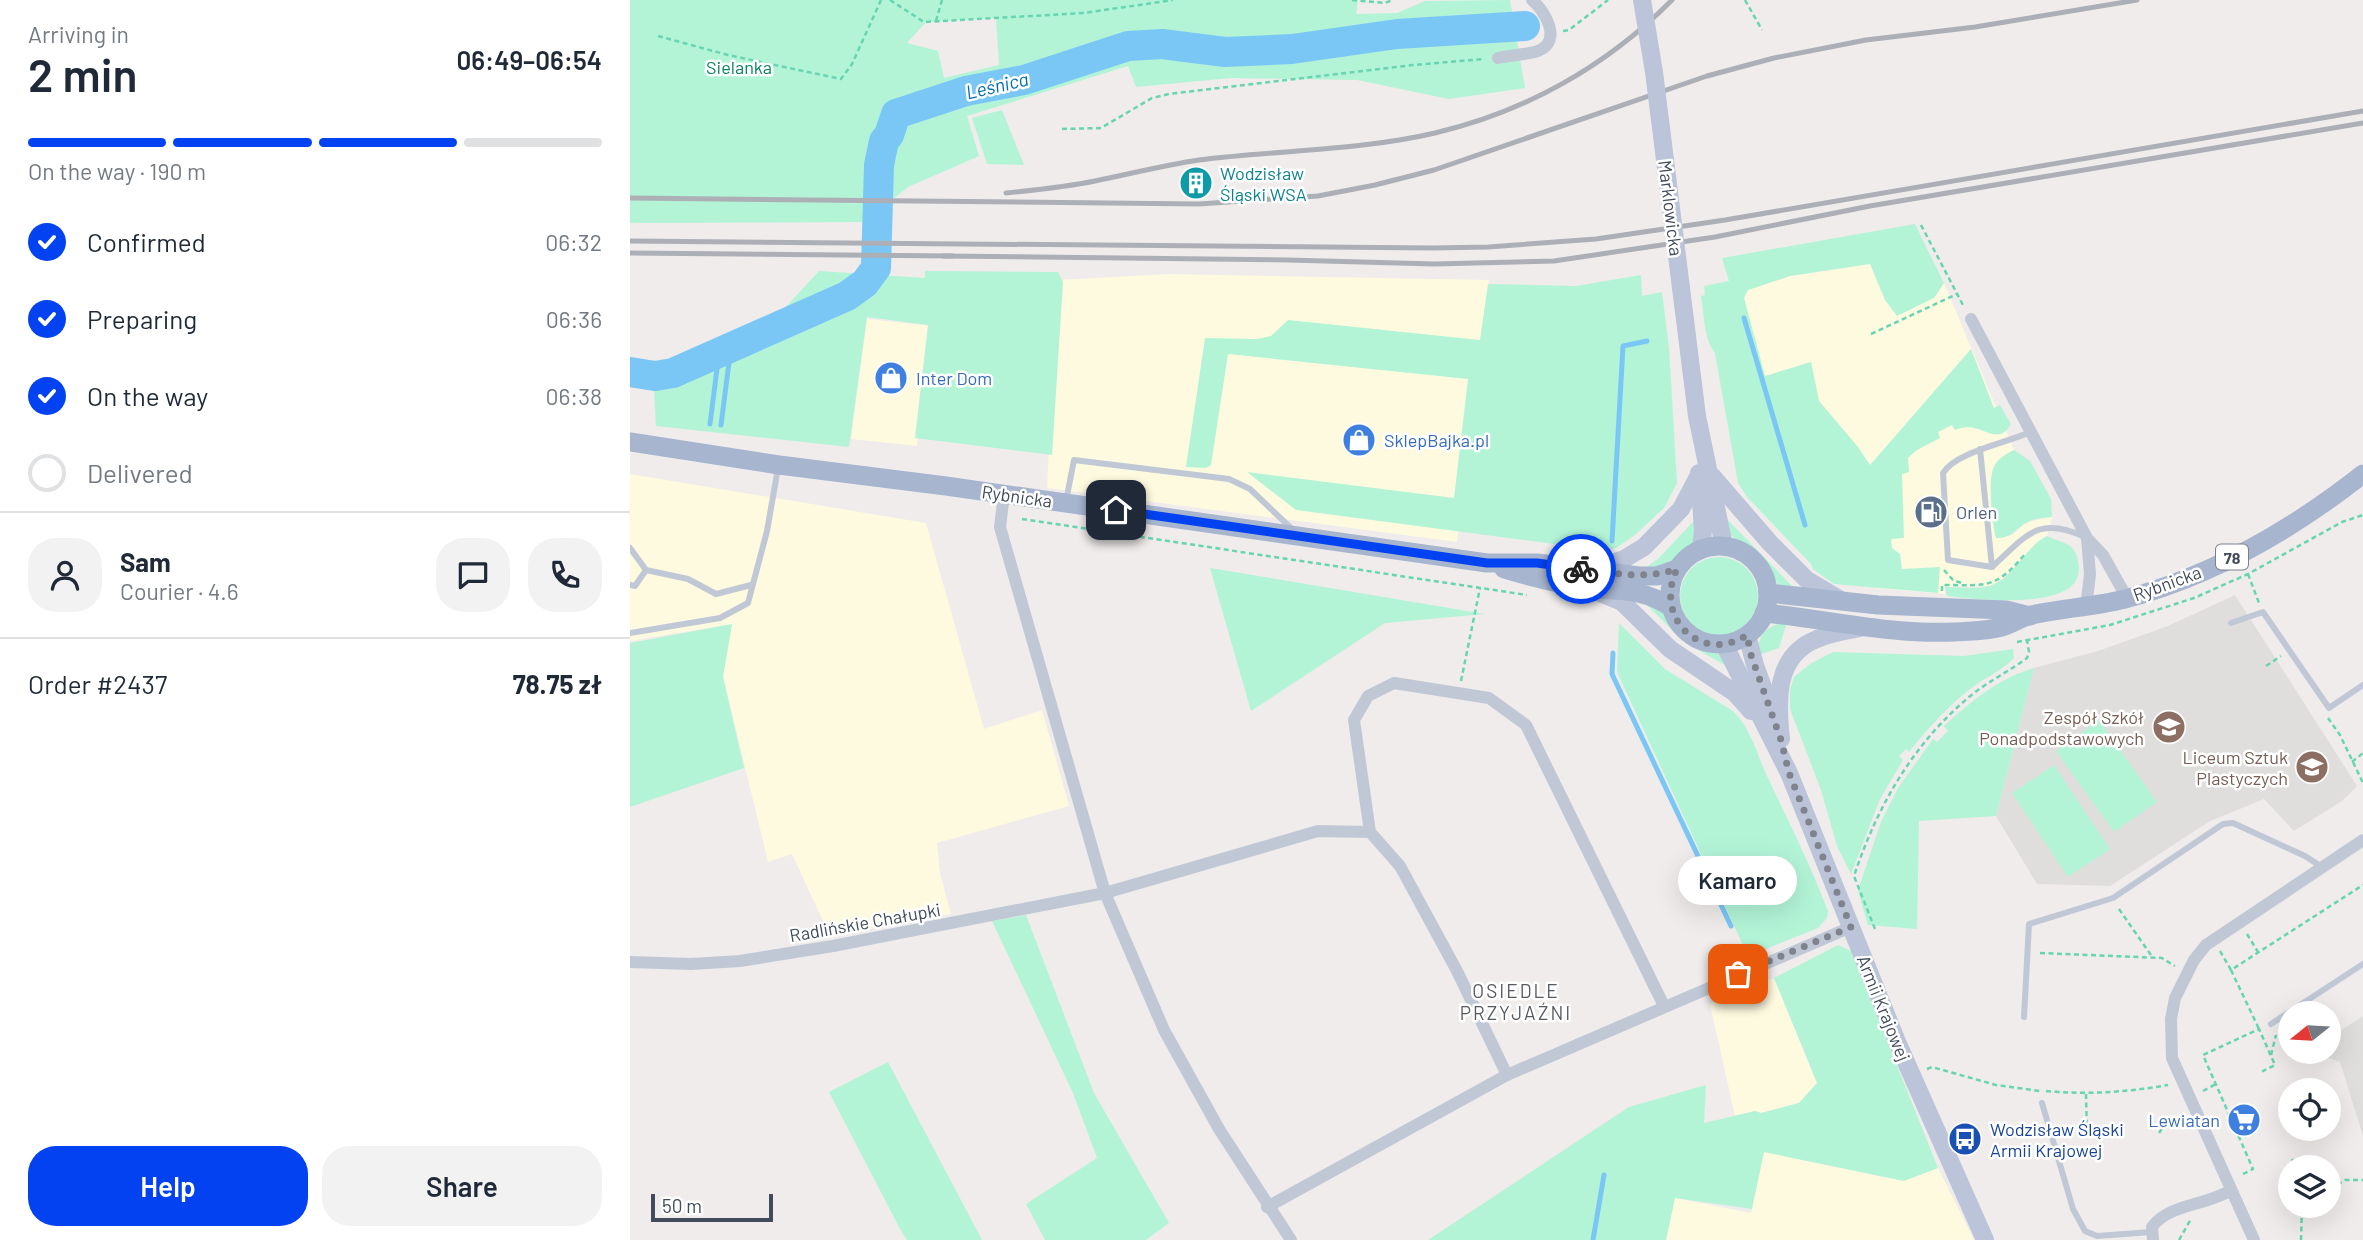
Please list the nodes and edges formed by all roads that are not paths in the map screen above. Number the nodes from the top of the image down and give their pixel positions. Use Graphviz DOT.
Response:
graph roads {
  1 [pos="1532,0"];
  2 [pos="1642,0"];
  3 [pos="1498,58"];
  4 [pos="1971,319"];
  5 [pos="2030,432"];
  6 [pos="630,442"];
  7 [pos="1980,449"];
  8 [pos="779,464"];
  9 [pos="1704,474"];
  10 [pos="2363,474"];
  11 [pos="1004,494"];
  12 [pos="1066,503"];
  13 [pos="1298,536"];
  14 [pos="2087,538"];
  15 [pos="1724,546"];
  16 [pos="630,548"];
  17 [pos="1701,550"];
  18 [pos="1992,567"];
  19 [pos="1677,569"];
  20 [pos="646,570"];
  21 [pos="1589,579"];
  22 [pos="630,585"];
  23 [pos="751,585"];
  24 [pos="1768,593"];
  25 [pos="2127,598"];
  26 [pos="1847,603"];
  27 [pos="1671,607"];
  28 [pos="2086,608"];
  29 [pos="1764,613"];
  30 [pos="2031,616"];
  31 [pos="2231,623"];
  32 [pos="1866,627"];
  33 [pos="630,633"];
  34 [pos="1747,635"];
  35 [pos="1724,645"];
  36 [pos="2363,685"];
  37 [pos="1774,735"];
  38 [pos="1370,832"];
  39 [pos="2363,840"];
  40 [pos="2322,867"];
  41 [pos="1105,892"];
  42 [pos="1851,927"];
  43 [pos="630,962"];
  44 [pos="2363,964"];
  45 [pos="1664,1006"];
  46 [pos="2024,1017"];
  47 [pos="2271,1024"];
  48 [pos="1507,1075"];
  49 [pos="2042,1103"];
  50 [pos="2231,1190"];
  51 [pos="1267,1207"];
  52 [pos="2153,1236"];
  53 [pos="1290,1240"];
  54 [pos="1985,1240"];
  55 [pos="2254,1240"];
  1 -- 3 [label="street"];
  2 -- 9 [label="main road, Marklowicka, bridge"];
  4 -- 5 [label="street"];
  5 -- 7 [label="lane"];
  5 -- 14 [label="street"];
  6 -- 8 [label="main road, Rybnicka"];
  7 -- 18 [label="lane"];
  7 -- 18 [label="lane"];
  8 -- 11 [label="main road, Rybnicka"];
  8 -- 23 [label="lane"];
  9 -- 15 [label="main road, Marklowicka"];
  9 -- 17 [label="main road, Marklowicka"];
  9 -- 21 [label="main road"];
  9 -- 26 [label="main road"];
  10 -- 25 [label="main road, Rybnicka / 78"];
  11 -- 12 [label="main road, Rybnicka"];
  11 -- 41 [label="street"];
  12 -- 13 [label="main road, Rybnicka"];
  12 -- 13 [label="lane"];
  13 -- 21 [label="main road, Rybnicka"];
  14 -- 18 [label="lane"];
  14 -- 25 [label="street"];
  14 -- 28 [label="street"];
  15 -- 17 [label="main road"];
  15 -- 24 [label="main road"];
  16 -- 20 [label="lane"];
  17 -- 19 [label="main road"];
  19 -- 21 [label="main road, Rybnicka"];
  19 -- 27 [label="main road"];
  20 -- 22 [label="lane"];
  20 -- 23 [label="lane"];
  21 -- 27 [label="main road, Rybnicka"];
  21 -- 37 [label="main road"];
  23 -- 33 [label="lane"];
  24 -- 26 [label="main road, Rybnicka / 78"];
  24 -- 29 [label="main road"];
  25 -- 28 [label="main road, Rybnicka / 78"];
  26 -- 30 [label="main road, Rybnicka / 78"];
  27 -- 35 [label="main road"];
  28 -- 30 [label="main road, Rybnicka / 78"];
  29 -- 32 [label="main road, Rybnicka / 78"];
  29 -- 34 [label="main road"];
  30 -- 32 [label="main road, Rybnicka / 78"];
  31 -- 36 [label="lane"];
  32 -- 37 [label="main road"];
  34 -- 35 [label="main road"];
  34 -- 37 [label="main road, Armii Krajowej"];
  35 -- 37 [label="main road, Armii Krajowej"];
  37 -- 42 [label="main road, Armii Krajowej"];
  38 -- 41 [label="street, Radlińskie Chałupki"];
  38 -- 45 [label="street"];
  38 -- 48 [label="street"];
  39 -- 40 [label="street"];
  40 -- 46 [label="lane"];
  40 -- 50 [label="street"];
  41 -- 43 [label="street, Radlińskie Chałupki"];
  41 -- 51 [label="street"];
  42 -- 45 [label="street"];
  42 -- 54 [label="main road, Armii Krajowej"];
  44 -- 47 [label="lane"];
  45 -- 48 [label="street"];
  48 -- 51 [label="street"];
  49 -- 52 [label="lane"];
  50 -- 52 [label="street"];
  50 -- 55 [label="street"];
  51 -- 53 [label="street"];
}
